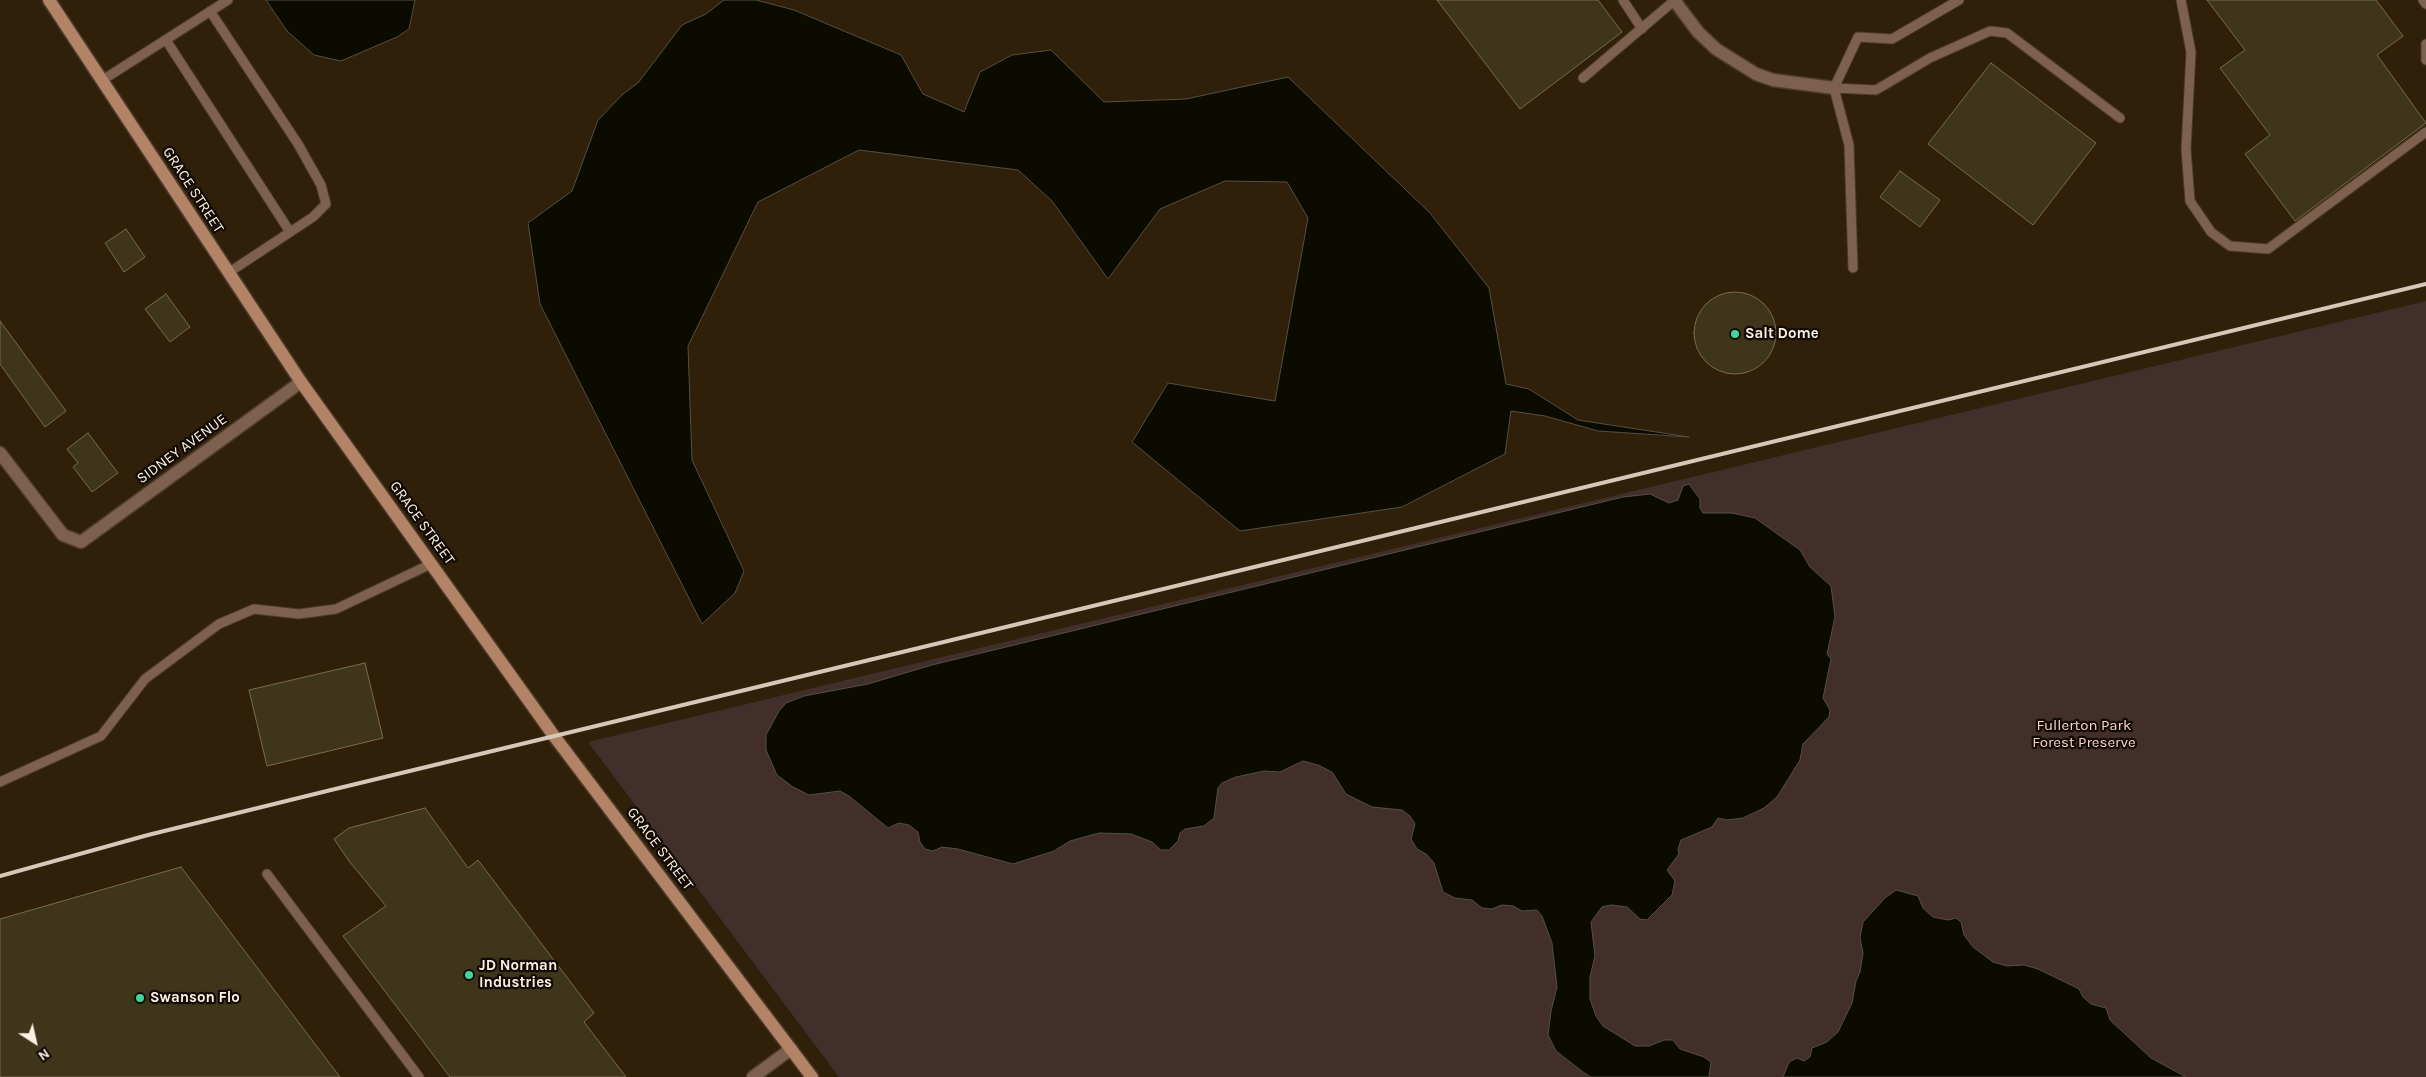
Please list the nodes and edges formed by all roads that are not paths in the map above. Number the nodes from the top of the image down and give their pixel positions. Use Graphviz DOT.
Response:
graph roads {
  1 [pos="49,0"];
  2 [pos="228,0"];
  3 [pos="1622,0"];
  4 [pos="1674,0"];
  5 [pos="1960,0"];
  6 [pos="2181,0"];
  7 [pos="2423,0"];
  8 [pos="2426,4"];
  9 [pos="210,11"];
  10 [pos="1642,30"];
  11 [pos="166,40"];
  12 [pos="2426,44"];
  13 [pos="2426,60"];
  14 [pos="1583,78"];
  15 [pos="101,81"];
  16 [pos="1834,88"];
  17 [pos="2120,118"];
  18 [pos="2426,132"];
  19 [pos="290,232"];
  20 [pos="1853,268"];
  21 [pos="228,273"];
  22 [pos="301,382"];
  23 [pos="0,453"];
  24 [pos="431,564"];
  25 [pos="0,782"];
  26 [pos="268,874"];
  27 [pos="791,1049"];
  28 [pos="419,1077"];
  29 [pos="753,1077"];
  30 [pos="812,1077"];
  1 -- 15 [label="street, GRACE STREET"];
  2 -- 9 [label="lane"];
  3 -- 10 [label="lane"];
  4 -- 10 [label="lane"];
  4 -- 16 [label="street"];
  5 -- 16 [label="lane"];
  6 -- 18 [label="lane"];
  7 -- 8 [label="lane"];
  9 -- 11 [label="lane"];
  9 -- 19 [label="lane"];
  10 -- 14 [label="lane"];
  11 -- 15 [label="lane"];
  11 -- 19 [label="lane"];
  12 -- 13 [label="lane"];
  15 -- 21 [label="street, GRACE STREET"];
  16 -- 17 [label="lane"];
  16 -- 20 [label="lane"];
  19 -- 21 [label="lane"];
  21 -- 22 [label="street, GRACE STREET"];
  22 -- 23 [label="street, SIDNEY AVENUE"];
  22 -- 24 [label="street, GRACE STREET"];
  24 -- 25 [label="lane"];
  24 -- 27 [label="street, GRACE STREET"];
  26 -- 28 [label="lane"];
  27 -- 29 [label="street"];
  27 -- 30 [label="street, GRACE STREET"];
}
